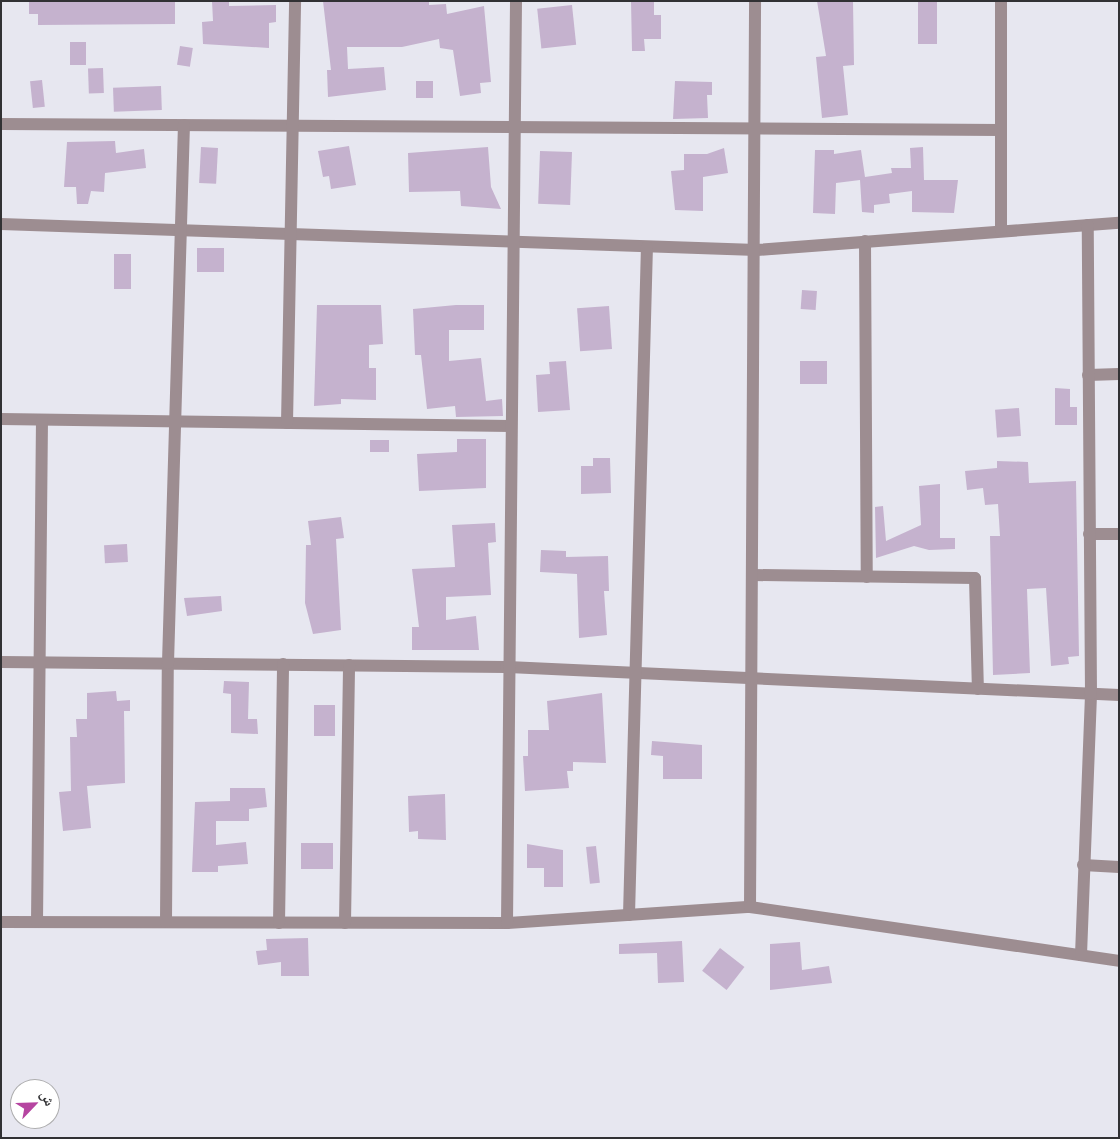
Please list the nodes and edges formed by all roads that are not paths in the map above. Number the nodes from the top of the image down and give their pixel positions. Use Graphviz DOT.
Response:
graph roads {
  1 [pos="295,1"];
  2 [pos="516,1"];
  3 [pos="755,1"];
  4 [pos="1001,1"];
  5 [pos="1,124"];
  6 [pos="184,125"];
  7 [pos="292,126"];
  8 [pos="514,127"];
  9 [pos="756,129"];
  10 [pos="1001,130"];
  11 [pos="1119,223"];
  12 [pos="1,224"];
  13 [pos="1088,225"];
  14 [pos="1001,230"];
  15 [pos="181,231"];
  16 [pos="291,234"];
  17 [pos="865,241"];
  18 [pos="512,242"];
  19 [pos="647,247"];
  20 [pos="757,250"];
  21 [pos="1088,374"];
  22 [pos="1119,374"];
  23 [pos="1,419"];
  24 [pos="42,420"];
  25 [pos="175,422"];
  26 [pos="287,423"];
  27 [pos="510,426"];
  28 [pos="1090,534"];
  29 [pos="1119,534"];
  30 [pos="754,575"];
  31 [pos="867,577"];
  32 [pos="1,662"];
  33 [pos="40,662"];
  34 [pos="168,663"];
  35 [pos="283,664"];
  36 [pos="349,665"];
  37 [pos="506,667"];
  38 [pos="636,673"];
  39 [pos="754,678"];
  40 [pos="978,689"];
  41 [pos="1091,694"];
  42 [pos="1119,695"];
  43 [pos="1083,865"];
  44 [pos="1119,867"];
  45 [pos="750,907"];
  46 [pos="630,915"];
  47 [pos="1,922"];
  48 [pos="37,922"];
  49 [pos="166,922"];
  50 [pos="280,923"];
  51 [pos="345,923"];
  52 [pos="507,923"];
  53 [pos="1082,955"];
  54 [pos="1119,960"];
  1 -- 7 [label="street"];
  2 -- 8 [label="street"];
  3 -- 9 [label="street"];
  4 -- 10 [label="street"];
  5 -- 6 [label="street"];
  6 -- 7 [label="street"];
  6 -- 15 [label="street"];
  7 -- 8 [label="street"];
  7 -- 16 [label="street"];
  8 -- 9 [label="street"];
  8 -- 18 [label="street"];
  9 -- 10 [label="street"];
  9 -- 20 [label="street"];
  10 -- 14 [label="street"];
  11 -- 13 [label="street"];
  12 -- 15 [label="street"];
  13 -- 14 [label="street"];
  13 -- 21 [label="street"];
  14 -- 17 [label="street"];
  15 -- 16 [label="street"];
  15 -- 25 [label="street"];
  16 -- 18 [label="street"];
  16 -- 26 [label="street"];
  17 -- 20 [label="street"];
  17 -- 31 [label="street"];
  18 -- 19 [label="street"];
  18 -- 27 [label="street"];
  19 -- 20 [label="street"];
  19 -- 38 [label="street"];
  20 -- 30 [label="street"];
  21 -- 22 [label="street"];
  21 -- 28 [label="street"];
  23 -- 24 [label="street"];
  24 -- 25 [label="street"];
  24 -- 33 [label="street"];
  25 -- 26 [label="street"];
  25 -- 34 [label="street"];
  26 -- 27 [label="street"];
  27 -- 37 [label="street"];
  28 -- 29 [label="street"];
  28 -- 41 [label="street"];
  30 -- 31 [label="street"];
  30 -- 39 [label="street"];
  31 -- 40 [label="street"];
  32 -- 33 [label="street"];
  33 -- 34 [label="street"];
  33 -- 48 [label="street"];
  34 -- 35 [label="street"];
  34 -- 49 [label="street"];
  35 -- 36 [label="street"];
  35 -- 50 [label="street"];
  36 -- 37 [label="street"];
  36 -- 51 [label="street"];
  37 -- 38 [label="street"];
  37 -- 52 [label="street"];
  38 -- 39 [label="street"];
  38 -- 46 [label="street"];
  39 -- 40 [label="street"];
  39 -- 45 [label="street"];
  40 -- 41 [label="street"];
  41 -- 42 [label="street"];
  41 -- 43 [label="street"];
  43 -- 44 [label="street"];
  43 -- 53 [label="street"];
  45 -- 46 [label="street"];
  45 -- 53 [label="street"];
  46 -- 52 [label="street"];
  47 -- 48 [label="street"];
  48 -- 49 [label="street"];
  49 -- 50 [label="street"];
  50 -- 51 [label="street"];
  51 -- 52 [label="street"];
  53 -- 54 [label="street"];
}
